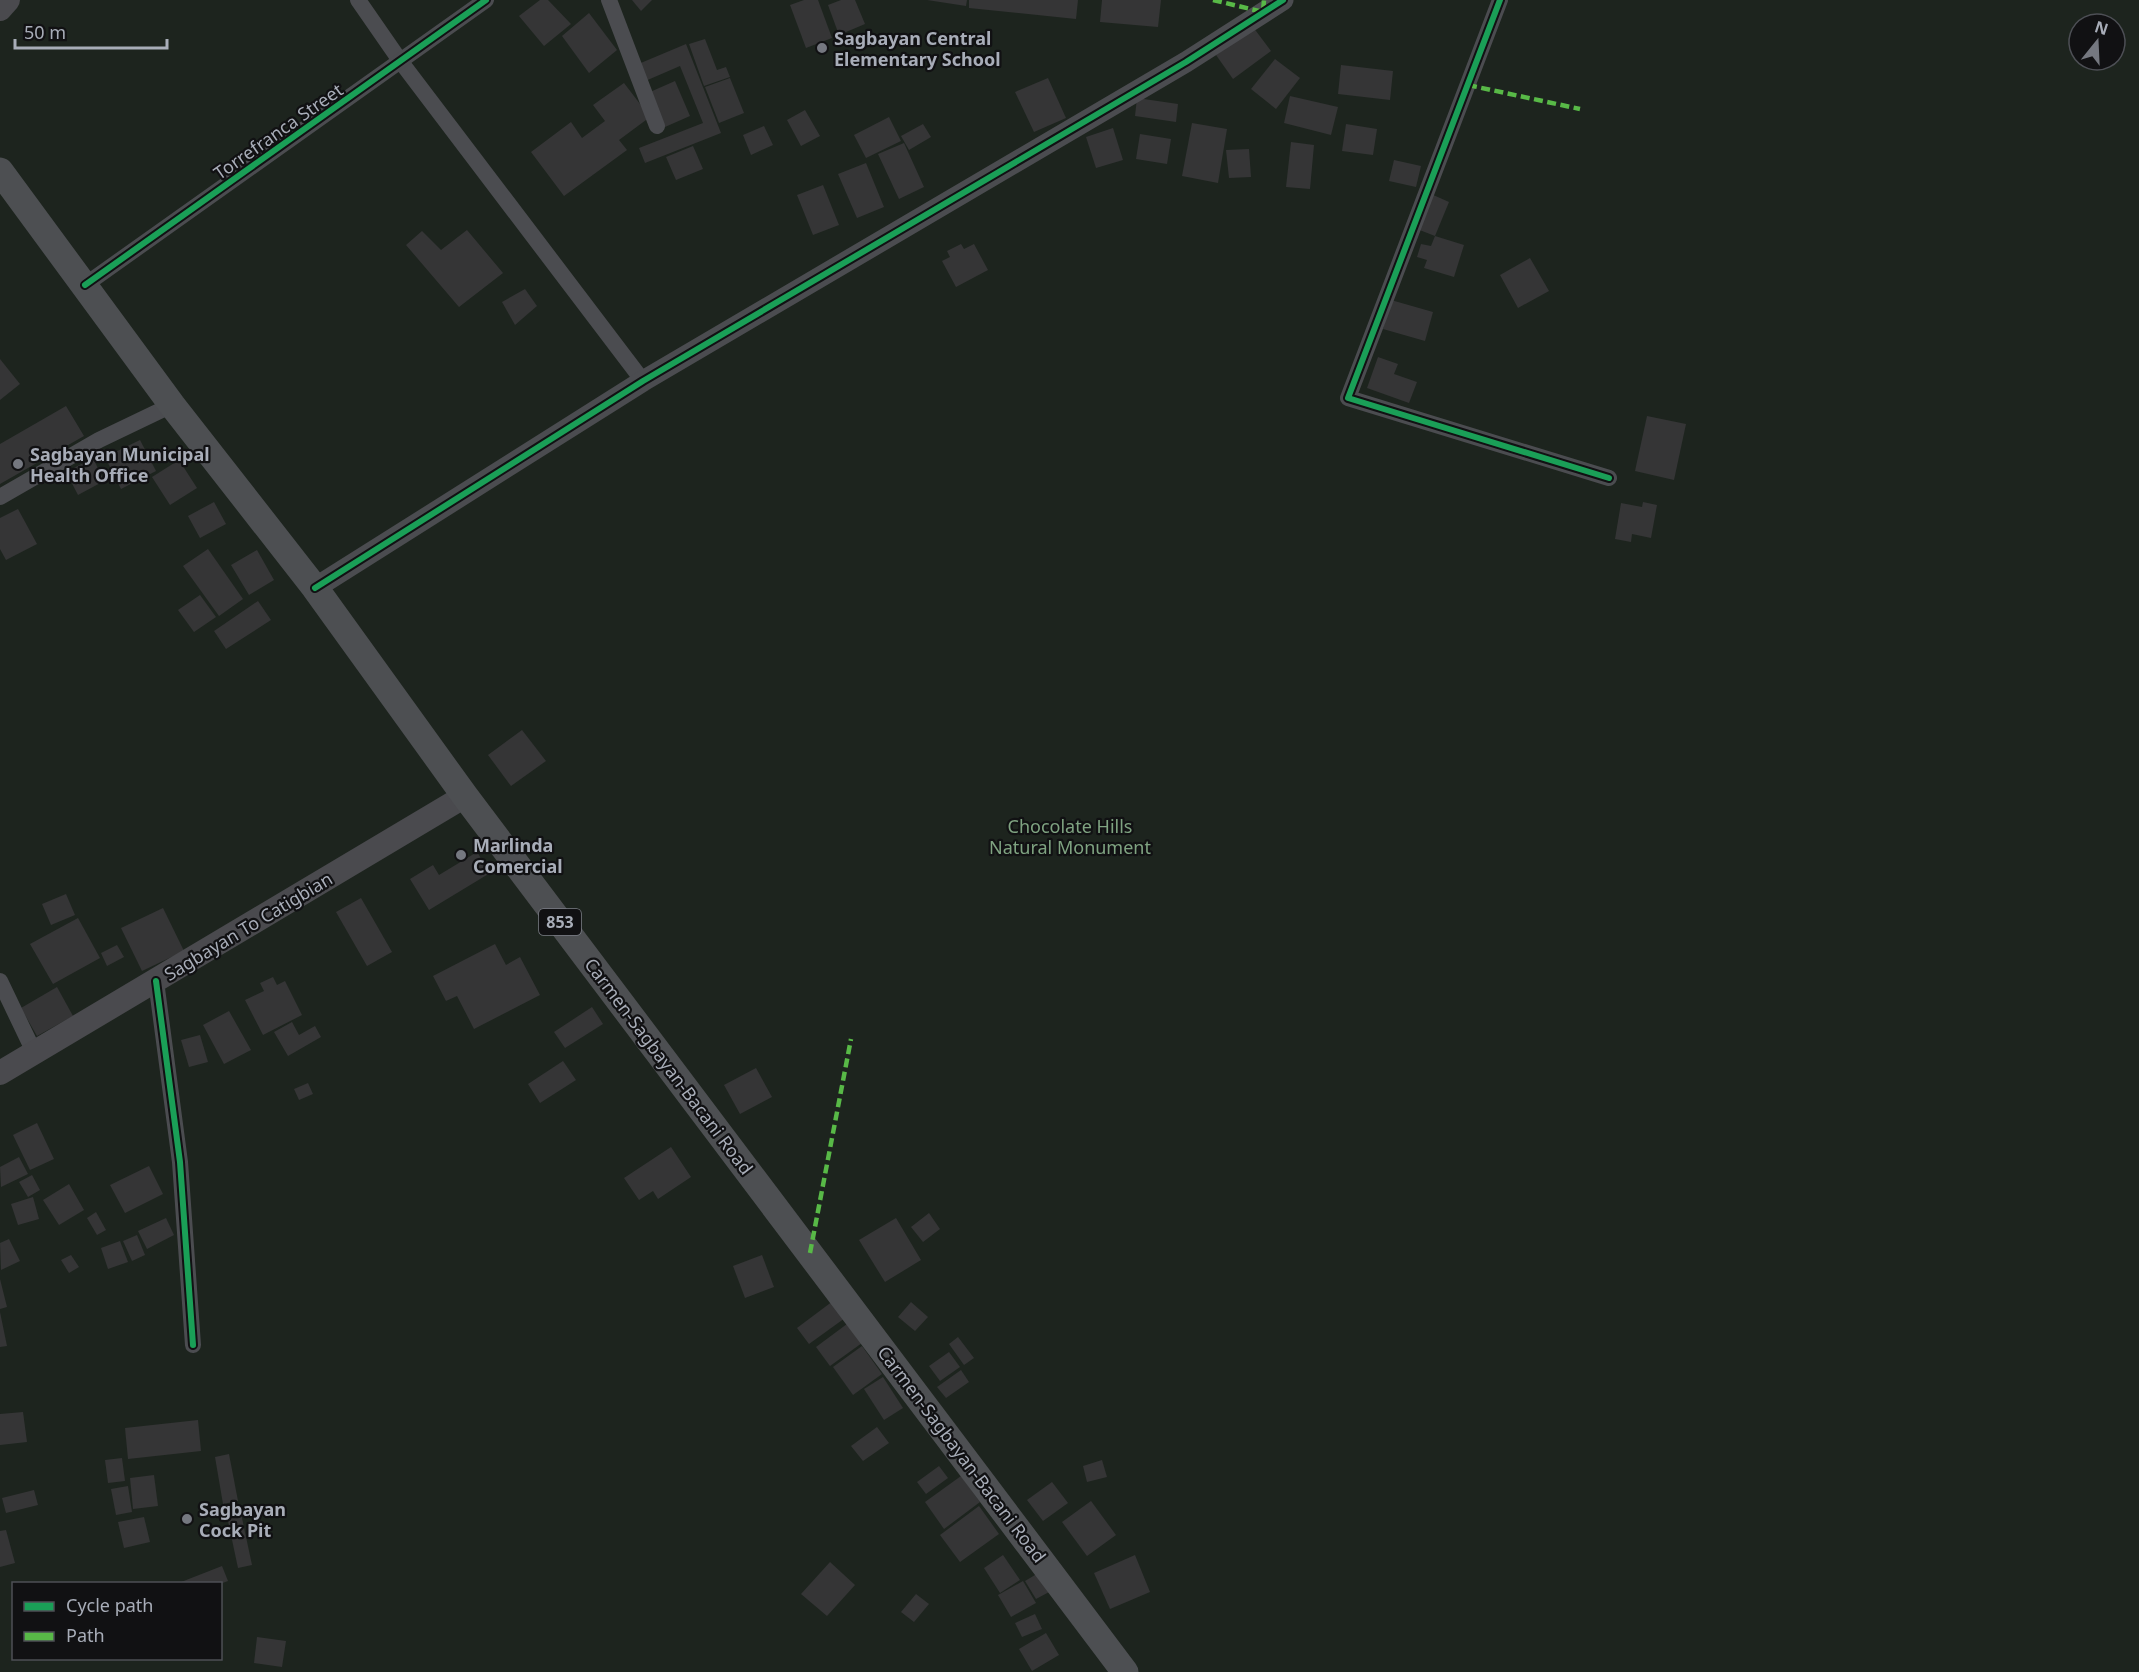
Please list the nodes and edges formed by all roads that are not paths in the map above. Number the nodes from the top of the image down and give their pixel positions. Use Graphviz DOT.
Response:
graph roads {
  1 [pos="8,0"];
  2 [pos="358,0"];
  3 [pos="486,0"];
  4 [pos="609,0"];
  5 [pos="1283,0"];
  6 [pos="1500,0"];
  7 [pos="0,9"];
  8 [pos="401,62"];
  9 [pos="657,126"];
  10 [pos="0,171"];
  11 [pos="85,285"];
  12 [pos="643,381"];
  13 [pos="172,405"];
  14 [pos="1609,478"];
  15 [pos="0,497"];
  16 [pos="315,588"];
  17 [pos="465,796"];
  18 [pos="0,981"];
  19 [pos="156,981"];
  20 [pos="34,1052"];
  21 [pos="0,1073"];
  22 [pos="193,1345"];
  23 [pos="1125,1671"];
  1 -- 7 [label="main road"];
  2 -- 8 [label="street"];
  3 -- 8 [label="street, Torrefranca Street"];
  4 -- 9 [label="street"];
  5 -- 12 [label="street"];
  6 -- 14 [label="street"];
  8 -- 11 [label="street, Torrefranca Street"];
  8 -- 12 [label="street"];
  10 -- 11 [label="main road, Carmen-Sagbayan-Bacani Road / 853"];
  11 -- 13 [label="main road, Carmen-Sagbayan-Bacani Road / 853"];
  12 -- 16 [label="street"];
  13 -- 15 [label="street"];
  13 -- 16 [label="main road, Carmen-Sagbayan-Bacani Road / 853"];
  16 -- 17 [label="main road, Carmen-Sagbayan-Bacani Road / 853"];
  17 -- 19 [label="main road, Sagbayan To Catigbian"];
  17 -- 23 [label="main road, Carmen-Sagbayan-Bacani Road / 853"];
  18 -- 20 [label="street"];
  19 -- 20 [label="main road, Sagbayan To Catigbian"];
  19 -- 22 [label="street"];
  20 -- 21 [label="main road, Sagbayan To Catigbian"];
}
